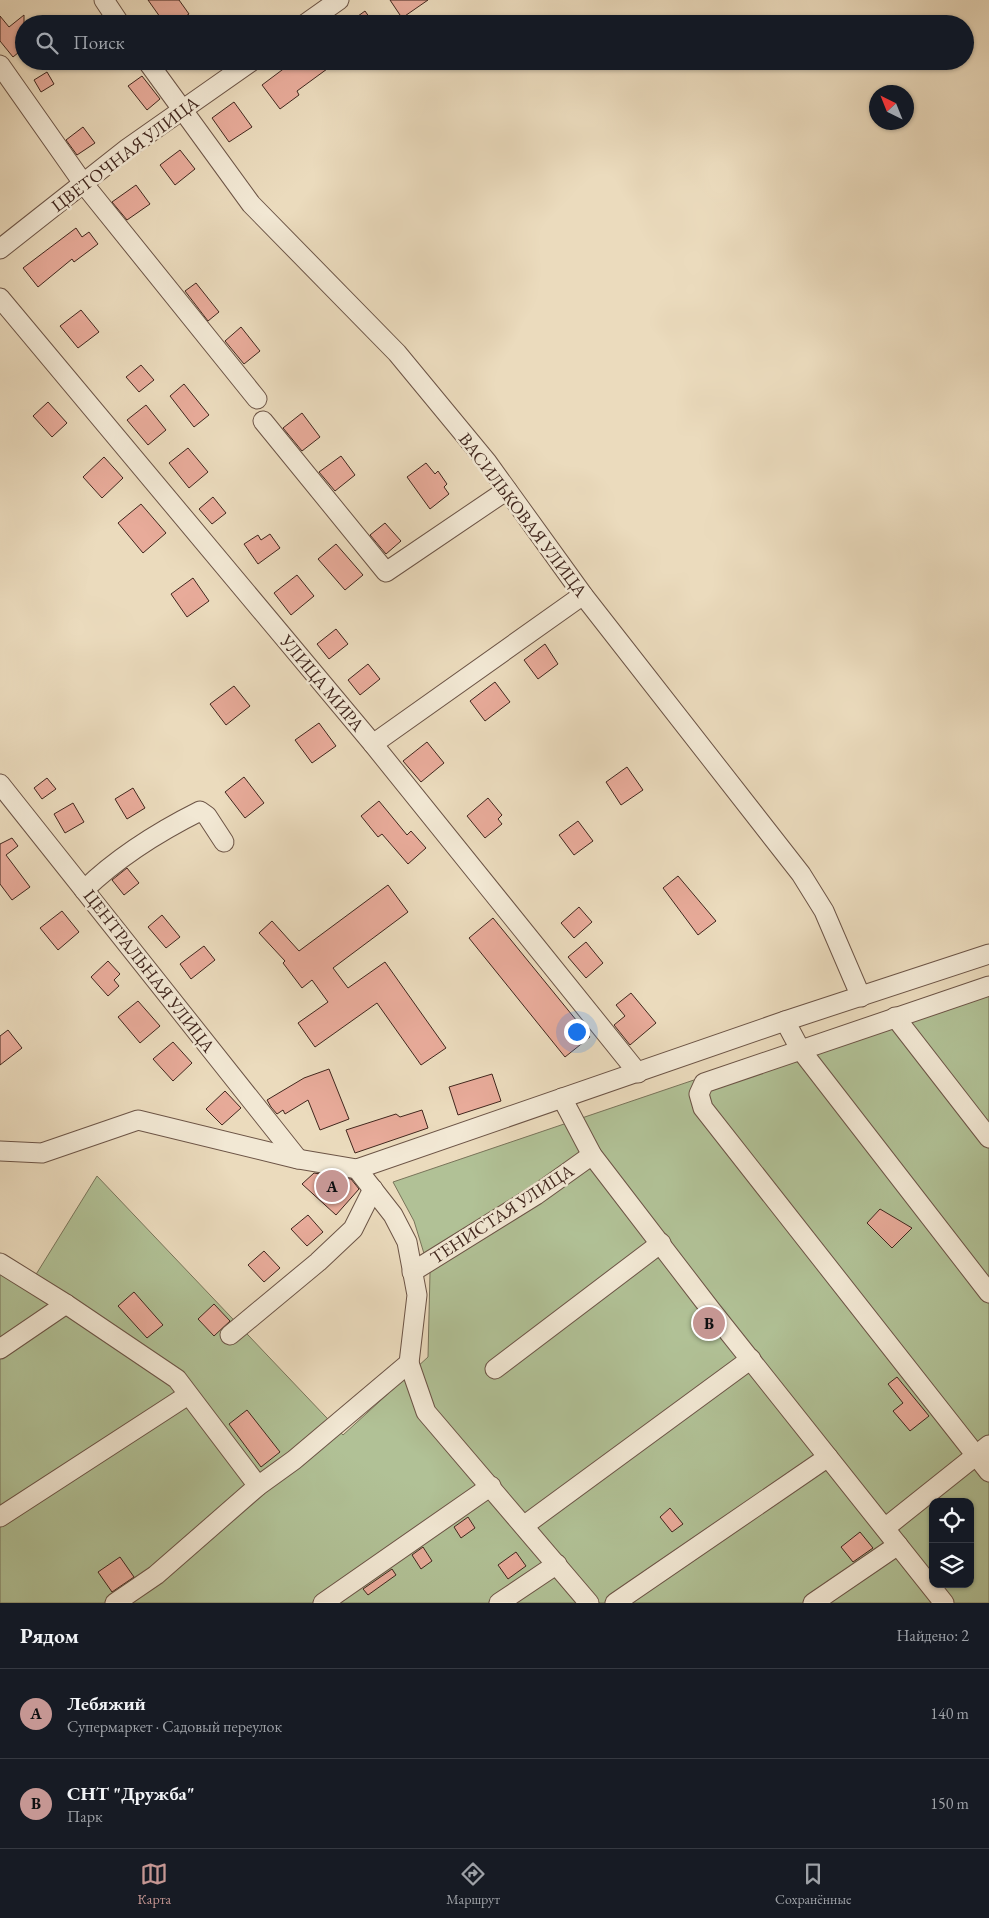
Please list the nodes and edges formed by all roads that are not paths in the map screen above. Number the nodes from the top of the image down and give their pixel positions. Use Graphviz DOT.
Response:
graph roads {
  1 [pos="104,0"];
  2 [pos="339,0"];
  3 [pos="114,15"];
  4 [pos="318,15"];
  5 [pos="0,65"];
  6 [pos="153,70"];
  7 [pos="239,70"];
  8 [pos="181,110"];
  9 [pos="83,183"];
  10 [pos="0,249"];
  11 [pos="0,298"];
  12 [pos="257,399"];
  13 [pos="263,421"];
  14 [pos="507,490"];
  15 [pos="583,595"];
  16 [pos="373,744"];
  17 [pos="0,784"];
  18 [pos="224,842"];
  19 [pos="84,890"];
  20 [pos="989,956"];
  21 [pos="989,986"];
  22 [pos="861,997"];
  23 [pos="895,1017"];
  24 [pos="785,1021"];
  25 [pos="800,1049"];
  26 [pos="638,1073"];
  27 [pos="562,1098"];
  28 [pos="989,1138"];
  29 [pos="0,1151"];
  30 [pos="592,1155"];
  31 [pos="298,1159"];
  32 [pos="358,1169"];
  33 [pos="373,1189"];
  34 [pos="661,1244"];
  35 [pos="0,1263"];
  36 [pos="412,1272"];
  37 [pos="989,1293"];
  38 [pos="66,1304"];
  39 [pos="230,1335"];
  40 [pos="0,1349"];
  41 [pos="750,1359"];
  42 [pos="409,1363"];
  43 [pos="495,1368"];
  44 [pos="188,1395"];
  45 [pos="983,1450"];
  46 [pos="828,1457"];
  47 [pos="989,1472"];
  48 [pos="258,1486"];
  49 [pos="491,1486"];
  50 [pos="0,1517"];
  51 [pos="525,1525"];
  52 [pos="885,1528"];
  53 [pos="898,1545"];
  54 [pos="557,1564"];
  55 [pos="115,1603"];
  56 [pos="323,1603"];
  57 [pos="499,1603"];
  58 [pos="589,1603"];
  59 [pos="615,1603"];
  60 [pos="813,1603"];
  61 [pos="944,1603"];
  1 -- 3 [label="street"];
  2 -- 4 [label="street"];
  5 -- 9 [label="street"];
  6 -- 8 [label="street, ВАСИЛЬКОВАЯ УЛИЦА"];
  7 -- 8 [label="street, ЦВЕТОЧНАЯ УЛИЦА"];
  8 -- 9 [label="street, ЦВЕТОЧНАЯ УЛИЦА"];
  8 -- 14 [label="street, ВАСИЛЬКОВАЯ УЛИЦА"];
  9 -- 10 [label="street, ЦВЕТОЧНАЯ УЛИЦА"];
  9 -- 12 [label="street"];
  11 -- 16 [label="street, УЛИЦА МИРА"];
  13 -- 14 [label="street"];
  14 -- 15 [label="street, ВАСИЛЬКОВАЯ УЛИЦА"];
  15 -- 16 [label="street"];
  15 -- 22 [label="street, ВАСИЛЬКОВАЯ УЛИЦА"];
  16 -- 26 [label="street, УЛИЦА МИРА"];
  17 -- 19 [label="street, ЦЕНТРАЛЬНАЯ УЛИЦА"];
  18 -- 19 [label="street"];
  19 -- 31 [label="street, ЦЕНТРАЛЬНАЯ УЛИЦА"];
  20 -- 22 [label="street"];
  21 -- 23 [label="street"];
  22 -- 24 [label="street"];
  23 -- 25 [label="street"];
  23 -- 28 [label="street"];
  24 -- 25 [label="street"];
  24 -- 26 [label="street"];
  25 -- 37 [label="street"];
  25 -- 45 [label="street"];
  26 -- 27 [label="street"];
  27 -- 30 [label="street"];
  27 -- 32 [label="street"];
  29 -- 31 [label="street"];
  30 -- 34 [label="street"];
  30 -- 36 [label="street, ТЕНИСТАЯ УЛИЦА"];
  31 -- 32 [label="street"];
  32 -- 33 [label="street"];
  33 -- 36 [label="street"];
  33 -- 39 [label="street"];
  34 -- 41 [label="street"];
  34 -- 43 [label="street"];
  35 -- 38 [label="street"];
  36 -- 42 [label="street"];
  38 -- 40 [label="street"];
  38 -- 44 [label="street"];
  41 -- 46 [label="street"];
  41 -- 51 [label="street"];
  42 -- 48 [label="street"];
  42 -- 49 [label="street"];
  44 -- 48 [label="street"];
  44 -- 50 [label="street"];
  45 -- 47 [label="street"];
  45 -- 52 [label="street"];
  46 -- 52 [label="street"];
  46 -- 59 [label="street"];
  48 -- 55 [label="street"];
  49 -- 51 [label="street"];
  49 -- 56 [label="street"];
  51 -- 54 [label="street"];
  52 -- 53 [label="street"];
  53 -- 60 [label="street"];
  53 -- 61 [label="street"];
  54 -- 57 [label="street"];
  54 -- 58 [label="street"];
}
